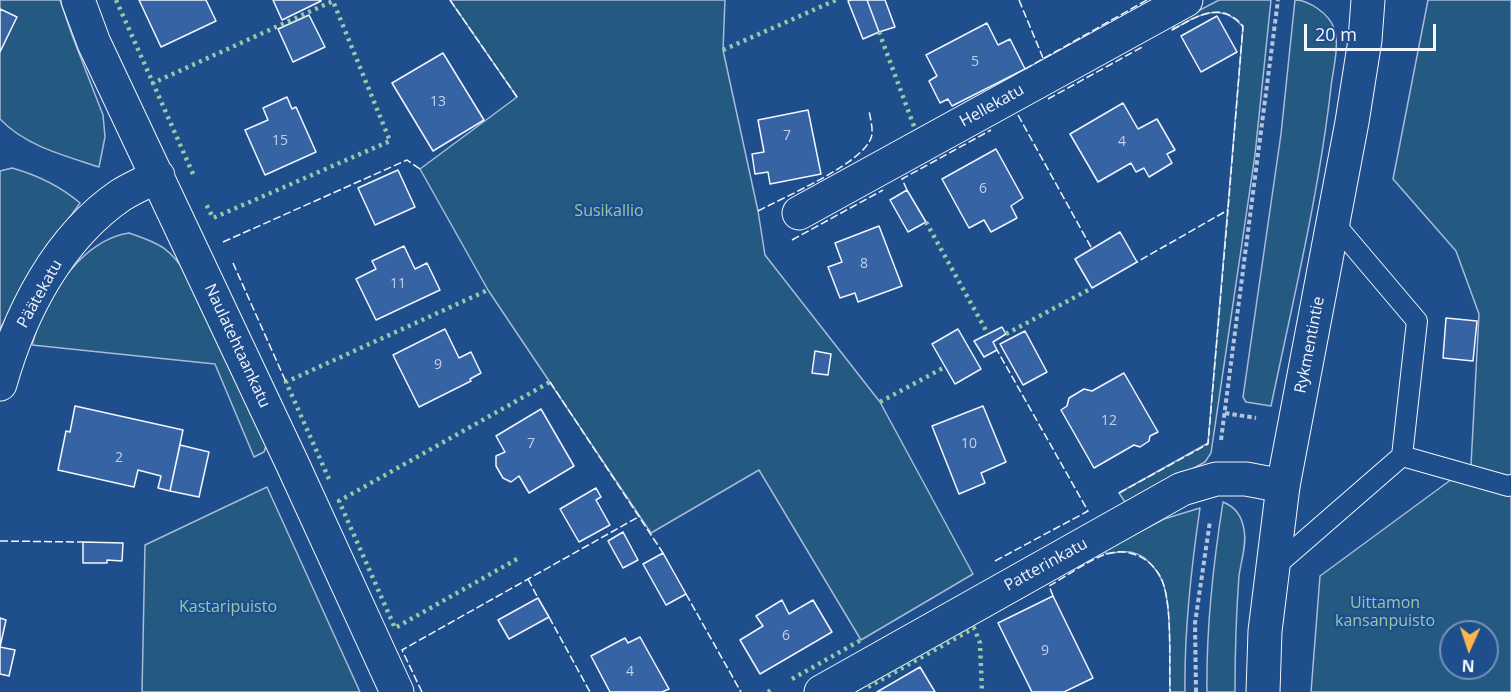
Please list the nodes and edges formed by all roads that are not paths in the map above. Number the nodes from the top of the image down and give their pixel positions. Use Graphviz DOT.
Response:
graph roads {
  1 [pos="78,0"];
  2 [pos="1186,0"];
  3 [pos="1368,0"];
  4 [pos="158,176"];
  5 [pos="798,213"];
  6 [pos="1333,222"];
  7 [pos="0,384"];
  8 [pos="1402,456"];
  9 [pos="1511,485"];
  10 [pos="1283,486"];
  11 [pos="1272,569"];
  12 [pos="397,692"];
  13 [pos="821,692"];
  14 [pos="1263,692"];
  1 -- 4 [label="street, Naulatehtaankatu"];
  2 -- 5 [label="street, Hellekatu"];
  3 -- 6 [label="street, Rykmentintie"];
  4 -- 7 [label="street, Päätekatu"];
  4 -- 12 [label="street, Naulatehtaankatu"];
  6 -- 8 [label="lane"];
  6 -- 10 [label="street, Rykmentintie"];
  8 -- 9 [label="lane"];
  8 -- 11 [label="lane"];
  10 -- 11 [label="street, Rykmentintie"];
  10 -- 13 [label="street, Patterinkatu"];
  11 -- 14 [label="street, Rykmentintie"];
}
